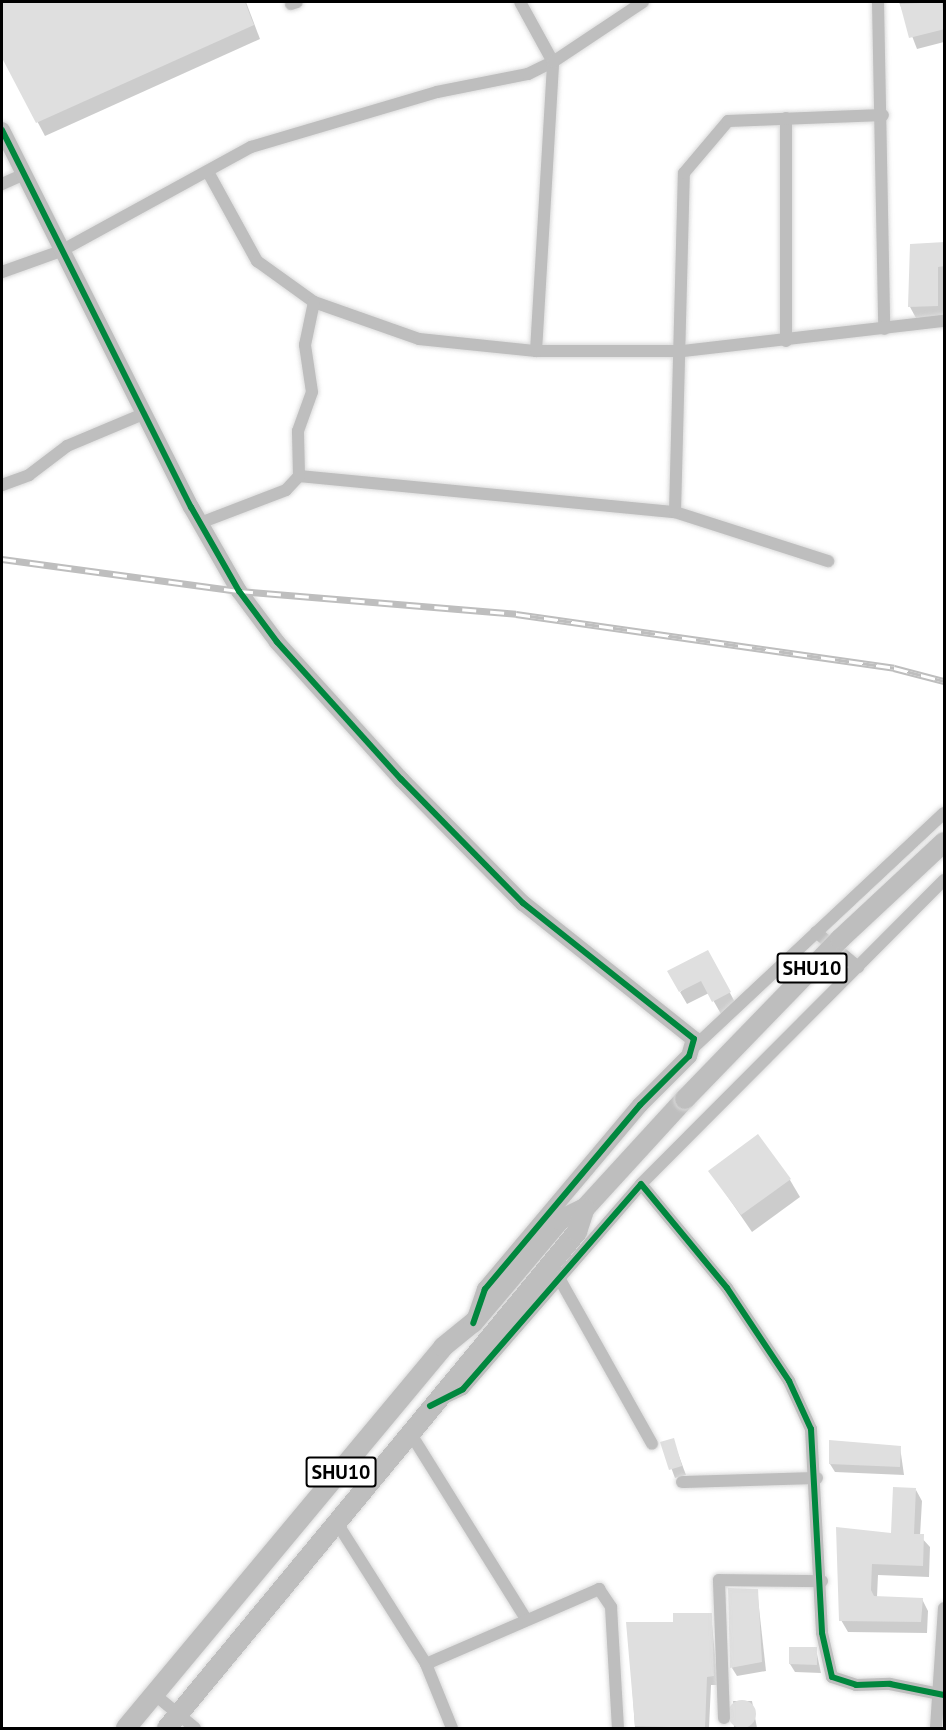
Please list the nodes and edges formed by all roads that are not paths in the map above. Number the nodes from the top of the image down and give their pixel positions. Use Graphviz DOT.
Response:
graph roads {
  1 [pos="520,2"];
  2 [pos="643,2"];
  3 [pos="878,2"];
  4 [pos="553,62"];
  5 [pos="883,115"];
  6 [pos="786,118"];
  7 [pos="2,130"];
  8 [pos="208,172"];
  9 [pos="24,174"];
  10 [pos="2,184"];
  11 [pos="61,251"];
  12 [pos="2,272"];
  13 [pos="314,302"];
  14 [pos="945,321"];
  15 [pos="884,329"];
  16 [pos="786,341"];
  17 [pos="536,351"];
  18 [pos="683,351"];
  19 [pos="143,414"];
  20 [pos="299,476"];
  21 [pos="2,485"];
  22 [pos="675,512"];
  23 [pos="200,523"];
  24 [pos="828,561"];
  25 [pos="945,813"];
  26 [pos="945,842"];
  27 [pos="945,880"];
  28 [pos="816,932"];
  29 [pos="858,967"];
  30 [pos="695,1046"];
  31 [pos="641,1184"];
  32 [pos="585,1208"];
  33 [pos="559,1278"];
  34 [pos="473,1323"];
  35 [pos="430,1406"];
  36 [pos="409,1431"];
  37 [pos="652,1444"];
  38 [pos="817,1478"];
  39 [pos="682,1482"];
  40 [pos="337,1523"];
  41 [pos="822,1581"];
  42 [pos="945,1608"];
  43 [pos="526,1619"];
  44 [pos="426,1664"];
  45 [pos="154,1694"];
  46 [pos="941,1695"];
  47 [pos="724,1718"];
  48 [pos="173,1722"];
  49 [pos="126,1728"];
  50 [pos="195,1728"];
  51 [pos="452,1728"];
  52 [pos="618,1728"];
  53 [pos="936,1728"];
  1 -- 4 [label="street"];
  2 -- 4 [label="street"];
  3 -- 5 [label="street"];
  4 -- 8 [label="street"];
  4 -- 17 [label="street"];
  5 -- 6 [label="street"];
  5 -- 15 [label="street"];
  6 -- 16 [label="street"];
  6 -- 18 [label="street"];
  7 -- 9 [label="street"];
  8 -- 11 [label="street"];
  8 -- 13 [label="street"];
  9 -- 10 [label="street"];
  9 -- 11 [label="street"];
  11 -- 12 [label="street"];
  11 -- 19 [label="street"];
  13 -- 17 [label="street"];
  13 -- 20 [label="street"];
  14 -- 15 [label="street"];
  15 -- 16 [label="street"];
  16 -- 18 [label="street"];
  17 -- 18 [label="street"];
  18 -- 22 [label="street"];
  19 -- 21 [label="street"];
  19 -- 23 [label="street"];
  20 -- 22 [label="street"];
  20 -- 23 [label="street"];
  22 -- 24 [label="street"];
  23 -- 30 [label="street"];
  25 -- 28 [label="street"];
  26 -- 32 [label="main road, SHU10, bridge"];
  27 -- 29 [label="street"];
  28 -- 29 [label="street"];
  28 -- 30 [label="street"];
  29 -- 31 [label="street"];
  30 -- 34 [label="street"];
  31 -- 33 [label="street"];
  31 -- 38 [label="street"];
  32 -- 34 [label="main road, SHU10"];
  32 -- 35 [label="main road, SHU10"];
  33 -- 35 [label="street"];
  33 -- 37 [label="street"];
  34 -- 45 [label="main road, SHU10"];
  35 -- 36 [label="main road, SHU10"];
  36 -- 40 [label="main road, SHU10"];
  36 -- 43 [label="street"];
  38 -- 39 [label="street"];
  38 -- 41 [label="street"];
  40 -- 44 [label="street"];
  40 -- 48 [label="main road, SHU10"];
  41 -- 46 [label="street"];
  41 -- 47 [label="street"];
  42 -- 46 [label="street"];
  43 -- 44 [label="street"];
  43 -- 52 [label="street"];
  44 -- 51 [label="street"];
  45 -- 48 [label="street"];
  45 -- 49 [label="main road, SHU10"];
  46 -- 53 [label="street"];
  48 -- 50 [label="street"];
}
